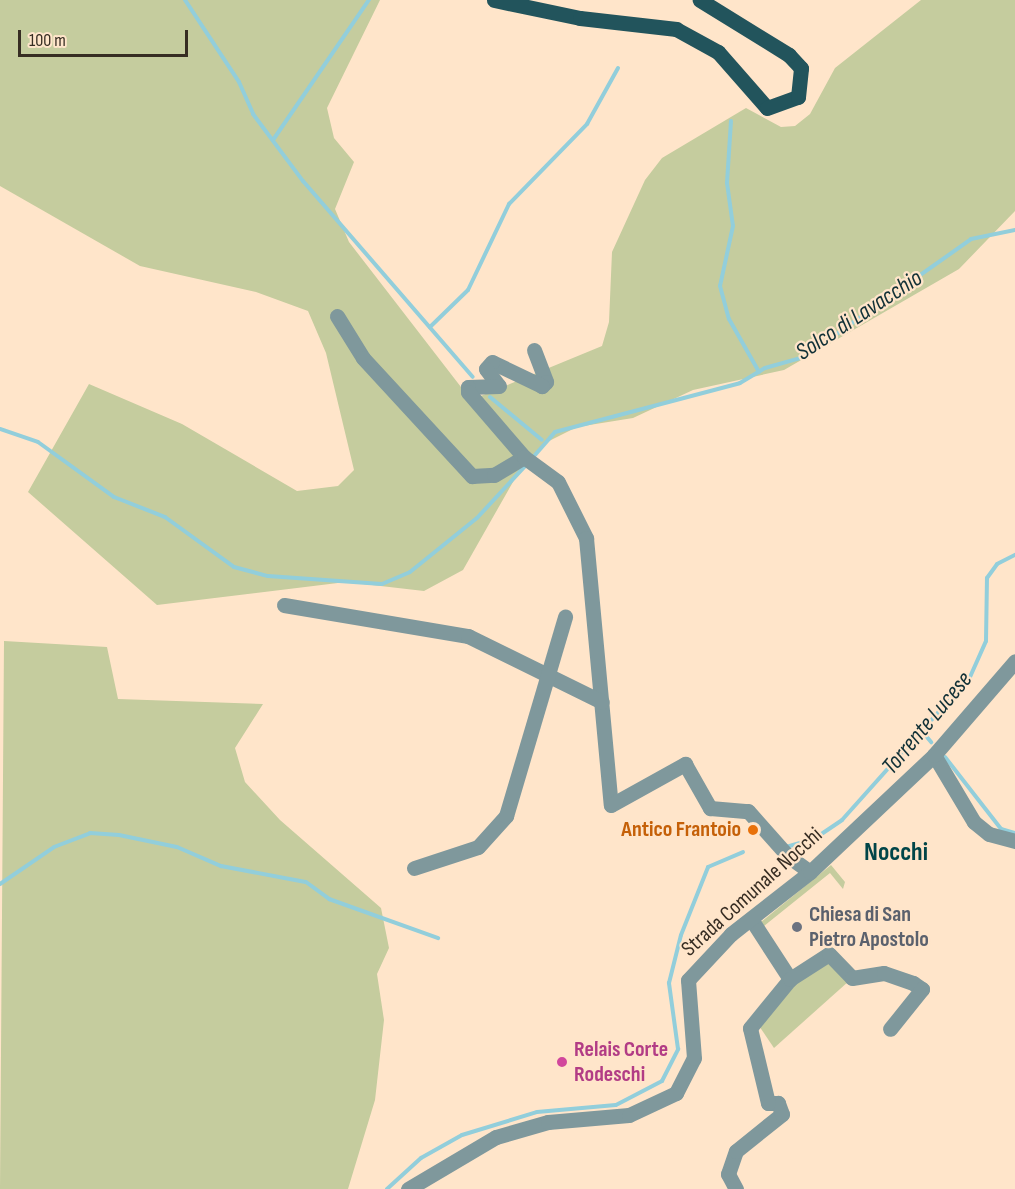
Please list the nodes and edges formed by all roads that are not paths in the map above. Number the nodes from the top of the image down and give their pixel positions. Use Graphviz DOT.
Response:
graph roads {
  1 [pos="494,0"];
  2 [pos="700,0"];
  3 [pos="337,316"];
  4 [pos="534,350"];
  5 [pos="524,457"];
  6 [pos="284,605"];
  7 [pos="566,617"];
  8 [pos="1015,662"];
  9 [pos="552,675"];
  10 [pos="602,702"];
  11 [pos="934,755"];
  12 [pos="1015,841"];
  13 [pos="414,868"];
  14 [pos="810,872"];
  15 [pos="751,919"];
  16 [pos="790,979"];
  17 [pos="890,1029"];
  18 [pos="408,1189"];
  19 [pos="736,1189"];
  1 -- 2 [label="main road"];
  3 -- 5 [label="street"];
  4 -- 5 [label="street"];
  5 -- 10 [label="street"];
  6 -- 9 [label="street"];
  7 -- 9 [label="street"];
  8 -- 11 [label="street, Strada Comunale Nocchi"];
  9 -- 10 [label="street"];
  9 -- 13 [label="street"];
  10 -- 14 [label="street"];
  11 -- 12 [label="street"];
  11 -- 14 [label="street, Strada Comunale Nocchi"];
  14 -- 15 [label="street, Strada Comunale Nocchi"];
  15 -- 16 [label="street"];
  15 -- 18 [label="street, Strada Comunale Nocchi"];
  16 -- 17 [label="street"];
  16 -- 19 [label="street"];
}
